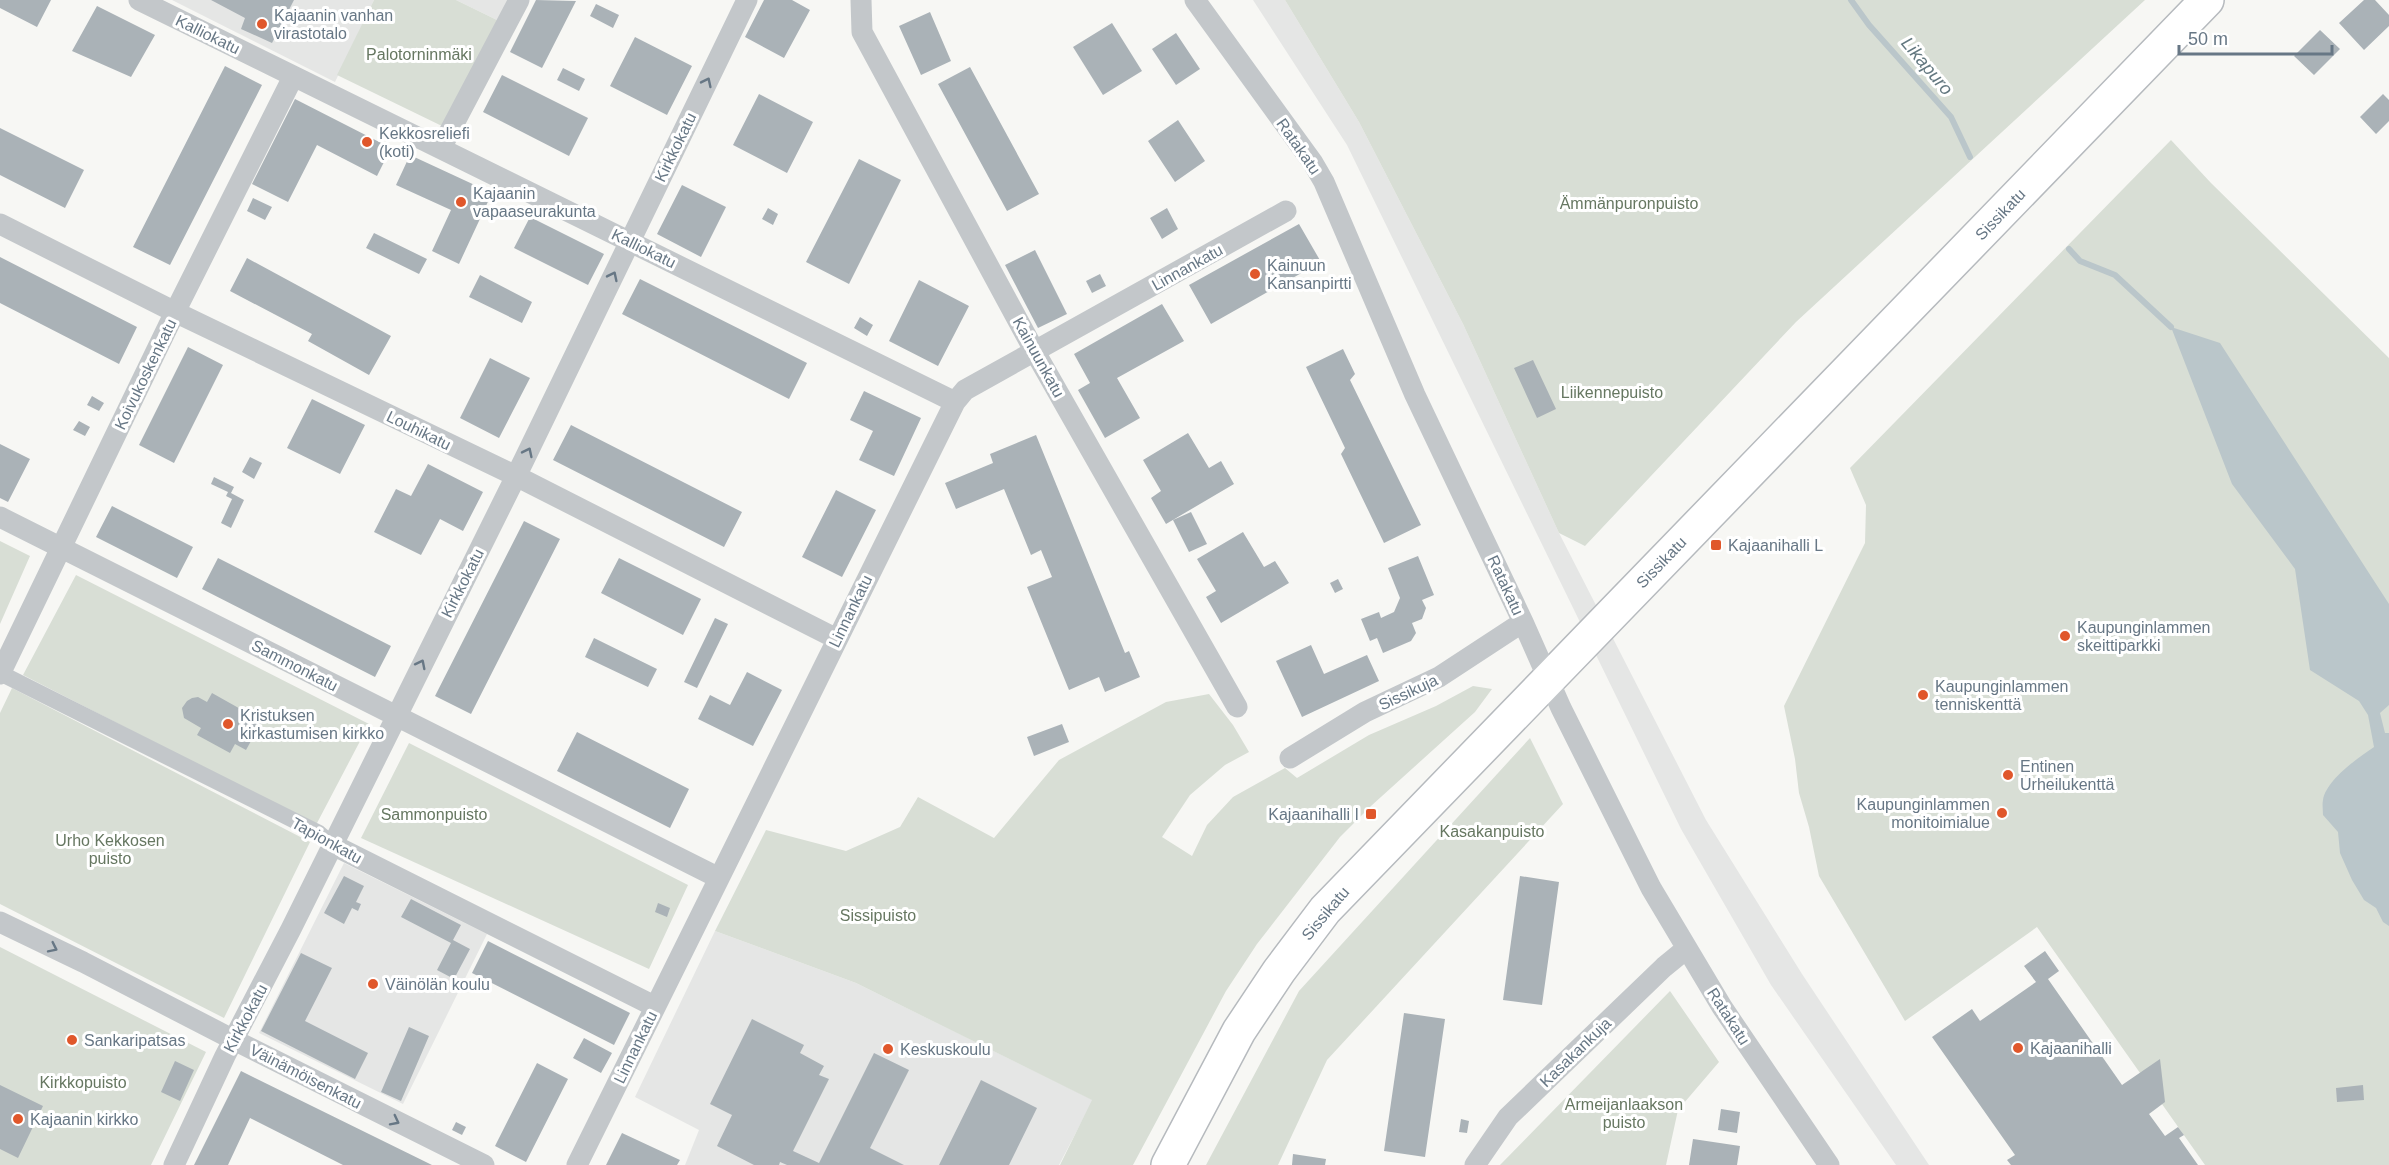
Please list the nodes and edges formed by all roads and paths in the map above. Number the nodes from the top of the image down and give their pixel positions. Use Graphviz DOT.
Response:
graph roads {
  1 [pos="139,0"];
  2 [pos="519,0"];
  3 [pos="747,0"];
  4 [pos="861,0"];
  5 [pos="1194,0"];
  6 [pos="2207,0"];
  7 [pos="293,77"];
  8 [pos="441,148"];
  9 [pos="1286,211"];
  10 [pos="0,224"];
  11 [pos="629,241"];
  12 [pos="175,312"];
  13 [pos="1035,352"];
  14 [pos="955,402"];
  15 [pos="516,476"];
  16 [pos="0,517"];
  17 [pos="62,547"];
  18 [pos="1523,622"];
  19 [pos="837,639"];
  20 [pos="0,673"];
  21 [pos="1548,678"];
  22 [pos="1237,707"];
  23 [pos="395,716"];
  24 [pos="1290,758"];
  25 [pos="333,845"];
  26 [pos="718,878"];
  27 [pos="0,922"];
  28 [pos="1686,950"];
  29 [pos="654,1006"];
  30 [pos="234,1040"];
  31 [pos="174,1165"];
  32 [pos="484,1165"];
  33 [pos="577,1165"];
  34 [pos="1168,1165"];
  35 [pos="1475,1165"];
  36 [pos="1829,1165"];
  1 -- 7 [label="street, Kalliokatu"];
  2 -- 8 [label="street"];
  11 -- 3 [label="street, Kirkkokatu, one-way"];
  4 -- 13 [label="street, Kainuunkatu"];
  5 -- 18 [label="street, Ratakatu"];
  6 -- 21 [label="main road, Sissikatu"];
  7 -- 8 [label="street, Kalliokatu"];
  7 -- 12 [label="street, Koivukoskenkatu"];
  8 -- 11 [label="street, Kalliokatu"];
  9 -- 13 [label="street, Linnankatu"];
  10 -- 12 [label="street, Louhikatu"];
  11 -- 14 [label="street, Kalliokatu"];
  15 -- 11 [label="street, Kirkkokatu, one-way"];
  12 -- 15 [label="street, Louhikatu"];
  12 -- 17 [label="street, Koivukoskenkatu"];
  13 -- 14 [label="street, Linnankatu"];
  13 -- 22 [label="street, Kainuunkatu"];
  14 -- 19 [label="street, Linnankatu"];
  15 -- 19 [label="street, Louhikatu"];
  23 -- 15 [label="street, Kirkkokatu, one-way"];
  16 -- 17 [label="street, Sammonkatu"];
  17 -- 20 [label="street, Koivukoskenkatu"];
  17 -- 23 [label="street, Sammonkatu"];
  18 -- 21 [label="street, Ratakatu"];
  18 -- 24 [label="street, Sissikuja"];
  19 -- 26 [label="street, Linnankatu"];
  20 -- 25 [label="street, Tapionkatu"];
  21 -- 28 [label="street, Ratakatu"];
  21 -- 34 [label="main road, Sissikatu"];
  23 -- 25 [label="street, Kirkkokatu"];
  23 -- 26 [label="street, Sammonkatu"];
  25 -- 29 [label="street, Tapionkatu"];
  25 -- 30 [label="street, Kirkkokatu"];
  26 -- 29 [label="street, Linnankatu"];
  27 -- 30 [label="street, Väinämöisenkatu, one-way"];
  28 -- 35 [label="street, Kasakankuja"];
  28 -- 36 [label="street, Ratakatu"];
  29 -- 33 [label="street, Linnankatu"];
  30 -- 31 [label="street, Kirkkokatu"];
  30 -- 32 [label="street, Väinämöisenkatu, one-way"];
}
